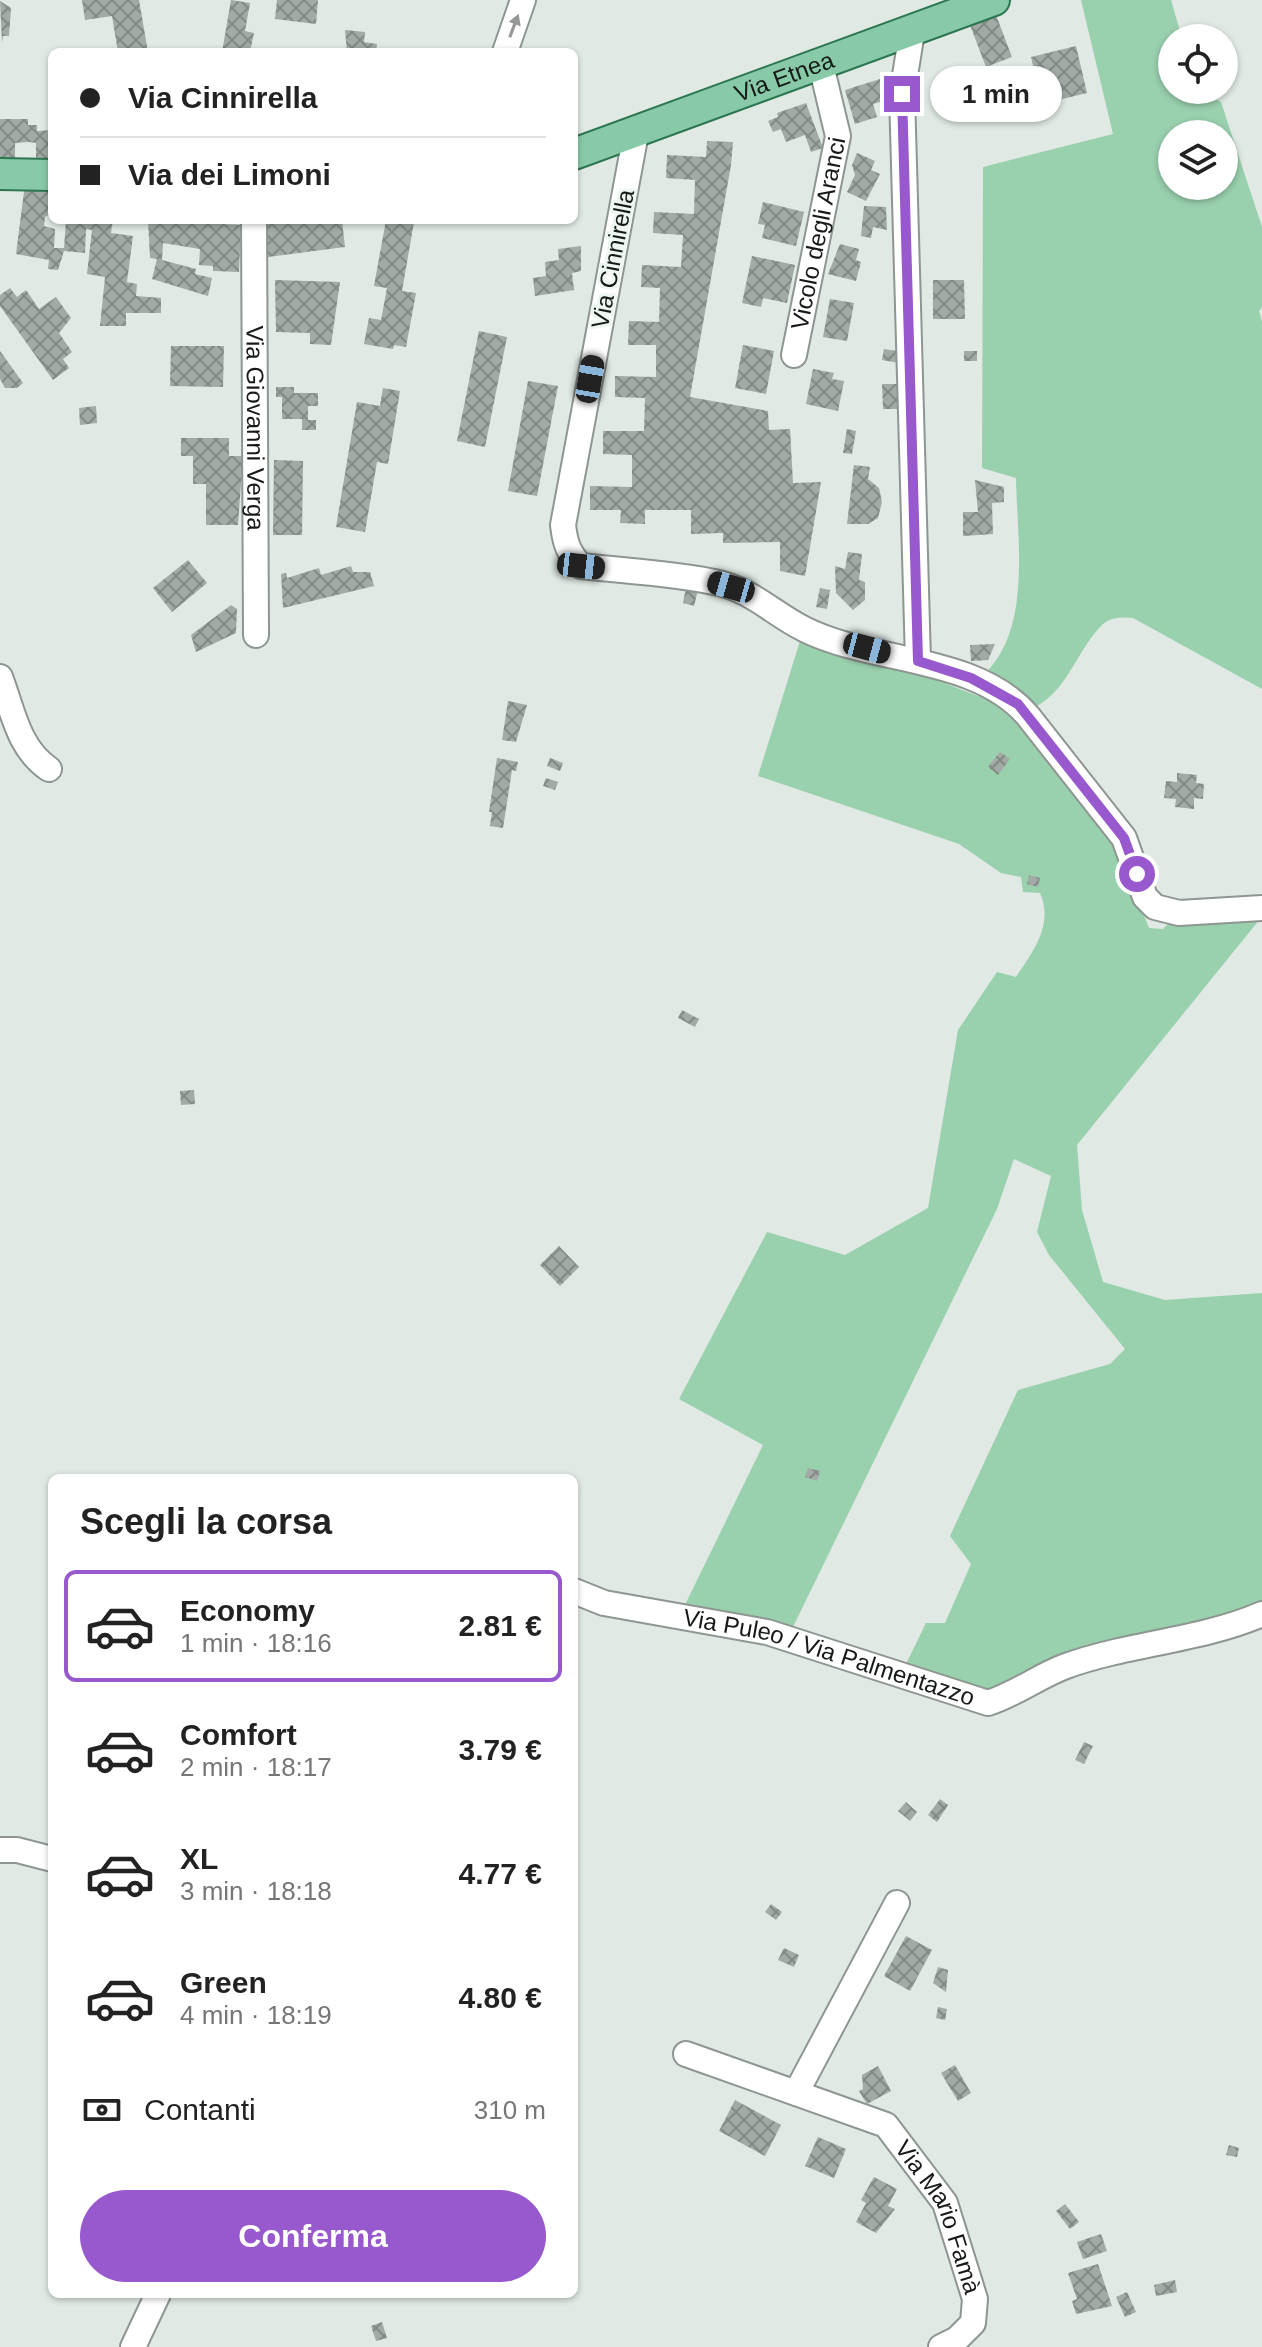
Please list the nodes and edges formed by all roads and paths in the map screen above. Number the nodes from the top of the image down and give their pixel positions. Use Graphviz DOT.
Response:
graph roads {
  1 [pos="523,0"];
  2 [pos="994,0"];
  3 [pos="912,32"];
  4 [pos="506,48"];
  5 [pos="821,65"];
  6 [pos="636,133"];
  7 [pos="578,153"];
  8 [pos="0,174"];
  9 [pos="48,175"];
  10 [pos="254,224"];
  11 [pos="794,355"];
  12 [pos="256,635"];
  13 [pos="918,661"];
  14 [pos="0,677"];
  15 [pos="49,769"];
  16 [pos="1262,908"];
  17 [pos="578,1593"];
  18 [pos="1262,1614"];
  19 [pos="0,1850"];
  20 [pos="48,1857"];
  21 [pos="897,1903"];
  22 [pos="686,2054"];
  23 [pos="796,2093"];
  24 [pos="156,2298"];
  25 [pos="133,2347"];
  26 [pos="941,2347"];
  4 -- 1 [label="street, one-way"];
  2 -- 3 [label="main road, Via Etnea"];
  3 -- 5 [label="main road, Via Etnea"];
  3 -- 13 [label="street"];
  5 -- 6 [label="main road, Via Etnea"];
  5 -- 11 [label="street, Vicolo degli Aranci"];
  6 -- 7 [label="main road, Via Etnea"];
  6 -- 13 [label="street, Via Cinnirella"];
  8 -- 9 [label="main road"];
  10 -- 12 [label="street, Via Giovanni Verga"];
  13 -- 16 [label="street, Via Cinnirella"];
  14 -- 15 [label="street"];
  17 -- 18 [label="street, Via Puleo / Via Palmentazzo"];
  19 -- 20 [label="street"];
  21 -- 23 [label="street"];
  22 -- 23 [label="street, Via Mario Famà"];
  23 -- 26 [label="street, Via Mario Famà"];
  24 -- 25 [label="street"];
}
